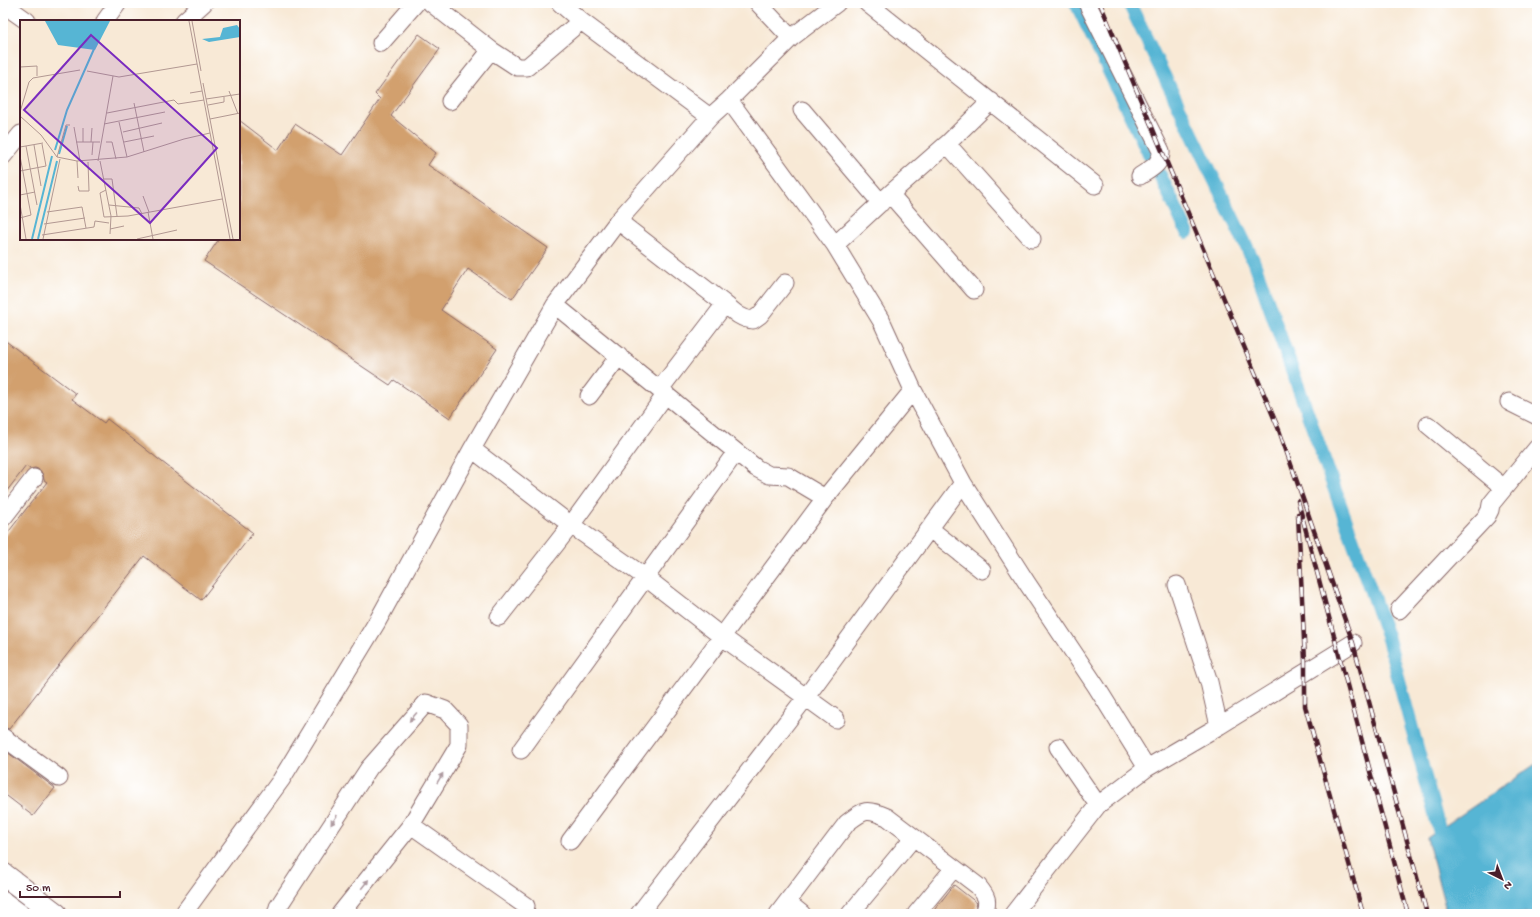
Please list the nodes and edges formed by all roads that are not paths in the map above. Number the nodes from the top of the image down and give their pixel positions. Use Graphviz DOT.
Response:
graph roads {
  1 [pos="204,3"];
  2 [pos="416,3"];
  3 [pos="431,3"];
  4 [pos="758,3"];
  5 [pos="837,3"];
  6 [pos="867,3"];
  7 [pos="1087,3"];
  8 [pos="3,4"];
  9 [pos="564,4"];
  10 [pos="26,20"];
  11 [pos="185,20"];
  12 [pos="581,21"];
  13 [pos="791,38"];
  14 [pos="381,43"];
  15 [pos="492,50"];
  16 [pos="450,100"];
  17 [pos="729,100"];
  18 [pos="991,101"];
  19 [pos="802,110"];
  20 [pos="710,117"];
  21 [pos="20,135"];
  22 [pos="947,144"];
  23 [pos="3,156"];
  24 [pos="1140,176"];
  25 [pos="1095,184"];
  26 [pos="886,199"];
  27 [pos="618,221"];
  28 [pos="1032,239"];
  29 [pos="835,245"];
  30 [pos="785,283"];
  31 [pos="974,290"];
  32 [pos="725,304"];
  33 [pos="555,305"];
  34 [pos="619,356"];
  35 [pos="913,390"];
  36 [pos="663,391"];
  37 [pos="589,396"];
  38 [pos="1509,402"];
  39 [pos="1537,416"];
  40 [pos="1428,425"];
  41 [pos="472,448"];
  42 [pos="1537,448"];
  43 [pos="736,452"];
  44 [pos="34,478"];
  45 [pos="963,483"];
  46 [pos="1504,488"];
  47 [pos="825,498"];
  48 [pos="3,518"];
  49 [pos="571,525"];
  50 [pos="930,529"];
  51 [pos="982,570"];
  52 [pos="645,577"];
  53 [pos="1177,585"];
  54 [pos="1399,610"];
  55 [pos="499,617"];
  56 [pos="721,636"];
  57 [pos="1353,643"];
  58 [pos="806,697"];
  59 [pos="836,719"];
  60 [pos="1219,726"];
  61 [pos="3,737"];
  62 [pos="1058,747"];
  63 [pos="520,750"];
  64 [pos="1147,768"];
  65 [pos="60,778"];
  66 [pos="1098,805"];
  67 [pos="411,825"];
  68 [pos="913,838"];
  69 [pos="570,841"];
  70 [pos="954,868"];
  71 [pos="3,874"];
  72 [pos="3,903"];
  73 [pos="526,906"];
  74 [pos="783,908"];
  75 [pos="18,914"];
  76 [pos="56,914"];
  77 [pos="183,914"];
  78 [pos="276,914"];
  79 [pos="340,914"];
  80 [pos="639,914"];
  81 [pos="802,914"];
  82 [pos="850,914"];
  83 [pos="916,914"];
  84 [pos="984,914"];
  85 [pos="1013,914"];
  1 -- 11 [label="street"];
  2 -- 14 [label="street"];
  3 -- 15 [label="street"];
  4 -- 13 [label="street"];
  5 -- 13 [label="street"];
  6 -- 18 [label="street"];
  7 -- 24 [label="street"];
  8 -- 10 [label="street"];
  9 -- 12 [label="street"];
  12 -- 15 [label="street"];
  12 -- 20 [label="street"];
  13 -- 17 [label="street"];
  15 -- 16 [label="street"];
  17 -- 20 [label="street"];
  17 -- 29 [label="street"];
  18 -- 22 [label="street"];
  18 -- 25 [label="street"];
  19 -- 26 [label="street"];
  20 -- 27 [label="street"];
  21 -- 23 [label="street"];
  22 -- 26 [label="street"];
  22 -- 28 [label="street"];
  26 -- 29 [label="street"];
  26 -- 31 [label="street"];
  27 -- 32 [label="street"];
  27 -- 33 [label="street"];
  29 -- 35 [label="street"];
  30 -- 32 [label="street"];
  32 -- 36 [label="street"];
  33 -- 34 [label="street"];
  33 -- 41 [label="street"];
  34 -- 36 [label="street"];
  34 -- 37 [label="street"];
  35 -- 45 [label="street"];
  35 -- 47 [label="street"];
  36 -- 43 [label="street"];
  36 -- 49 [label="street"];
  38 -- 39 [label="street"];
  40 -- 46 [label="street"];
  41 -- 49 [label="street"];
  41 -- 77 [label="street"];
  42 -- 46 [label="street"];
  43 -- 47 [label="street"];
  43 -- 52 [label="street"];
  44 -- 48 [label="street"];
  45 -- 50 [label="street"];
  45 -- 64 [label="street"];
  46 -- 54 [label="street"];
  47 -- 56 [label="street"];
  49 -- 52 [label="street"];
  49 -- 55 [label="street"];
  50 -- 51 [label="street"];
  50 -- 58 [label="street"];
  52 -- 56 [label="street"];
  52 -- 63 [label="street"];
  53 -- 60 [label="street"];
  56 -- 58 [label="street"];
  56 -- 69 [label="street"];
  57 -- 60 [label="street"];
  58 -- 59 [label="street"];
  58 -- 80 [label="street"];
  60 -- 64 [label="street"];
  61 -- 65 [label="street"];
  62 -- 66 [label="street"];
  64 -- 66 [label="street"];
  66 -- 85 [label="street"];
  67 -- 73 [label="street"];
  67 -- 78 [label="street, one-way"];
  79 -- 67 [label="street, one-way"];
  68 -- 70 [label="street"];
  68 -- 74 [label="street"];
  68 -- 82 [label="street"];
  70 -- 83 [label="street"];
  70 -- 84 [label="street"];
  71 -- 76 [label="main road"];
  72 -- 75 [label="main road"];
  74 -- 81 [label="street"];
}
